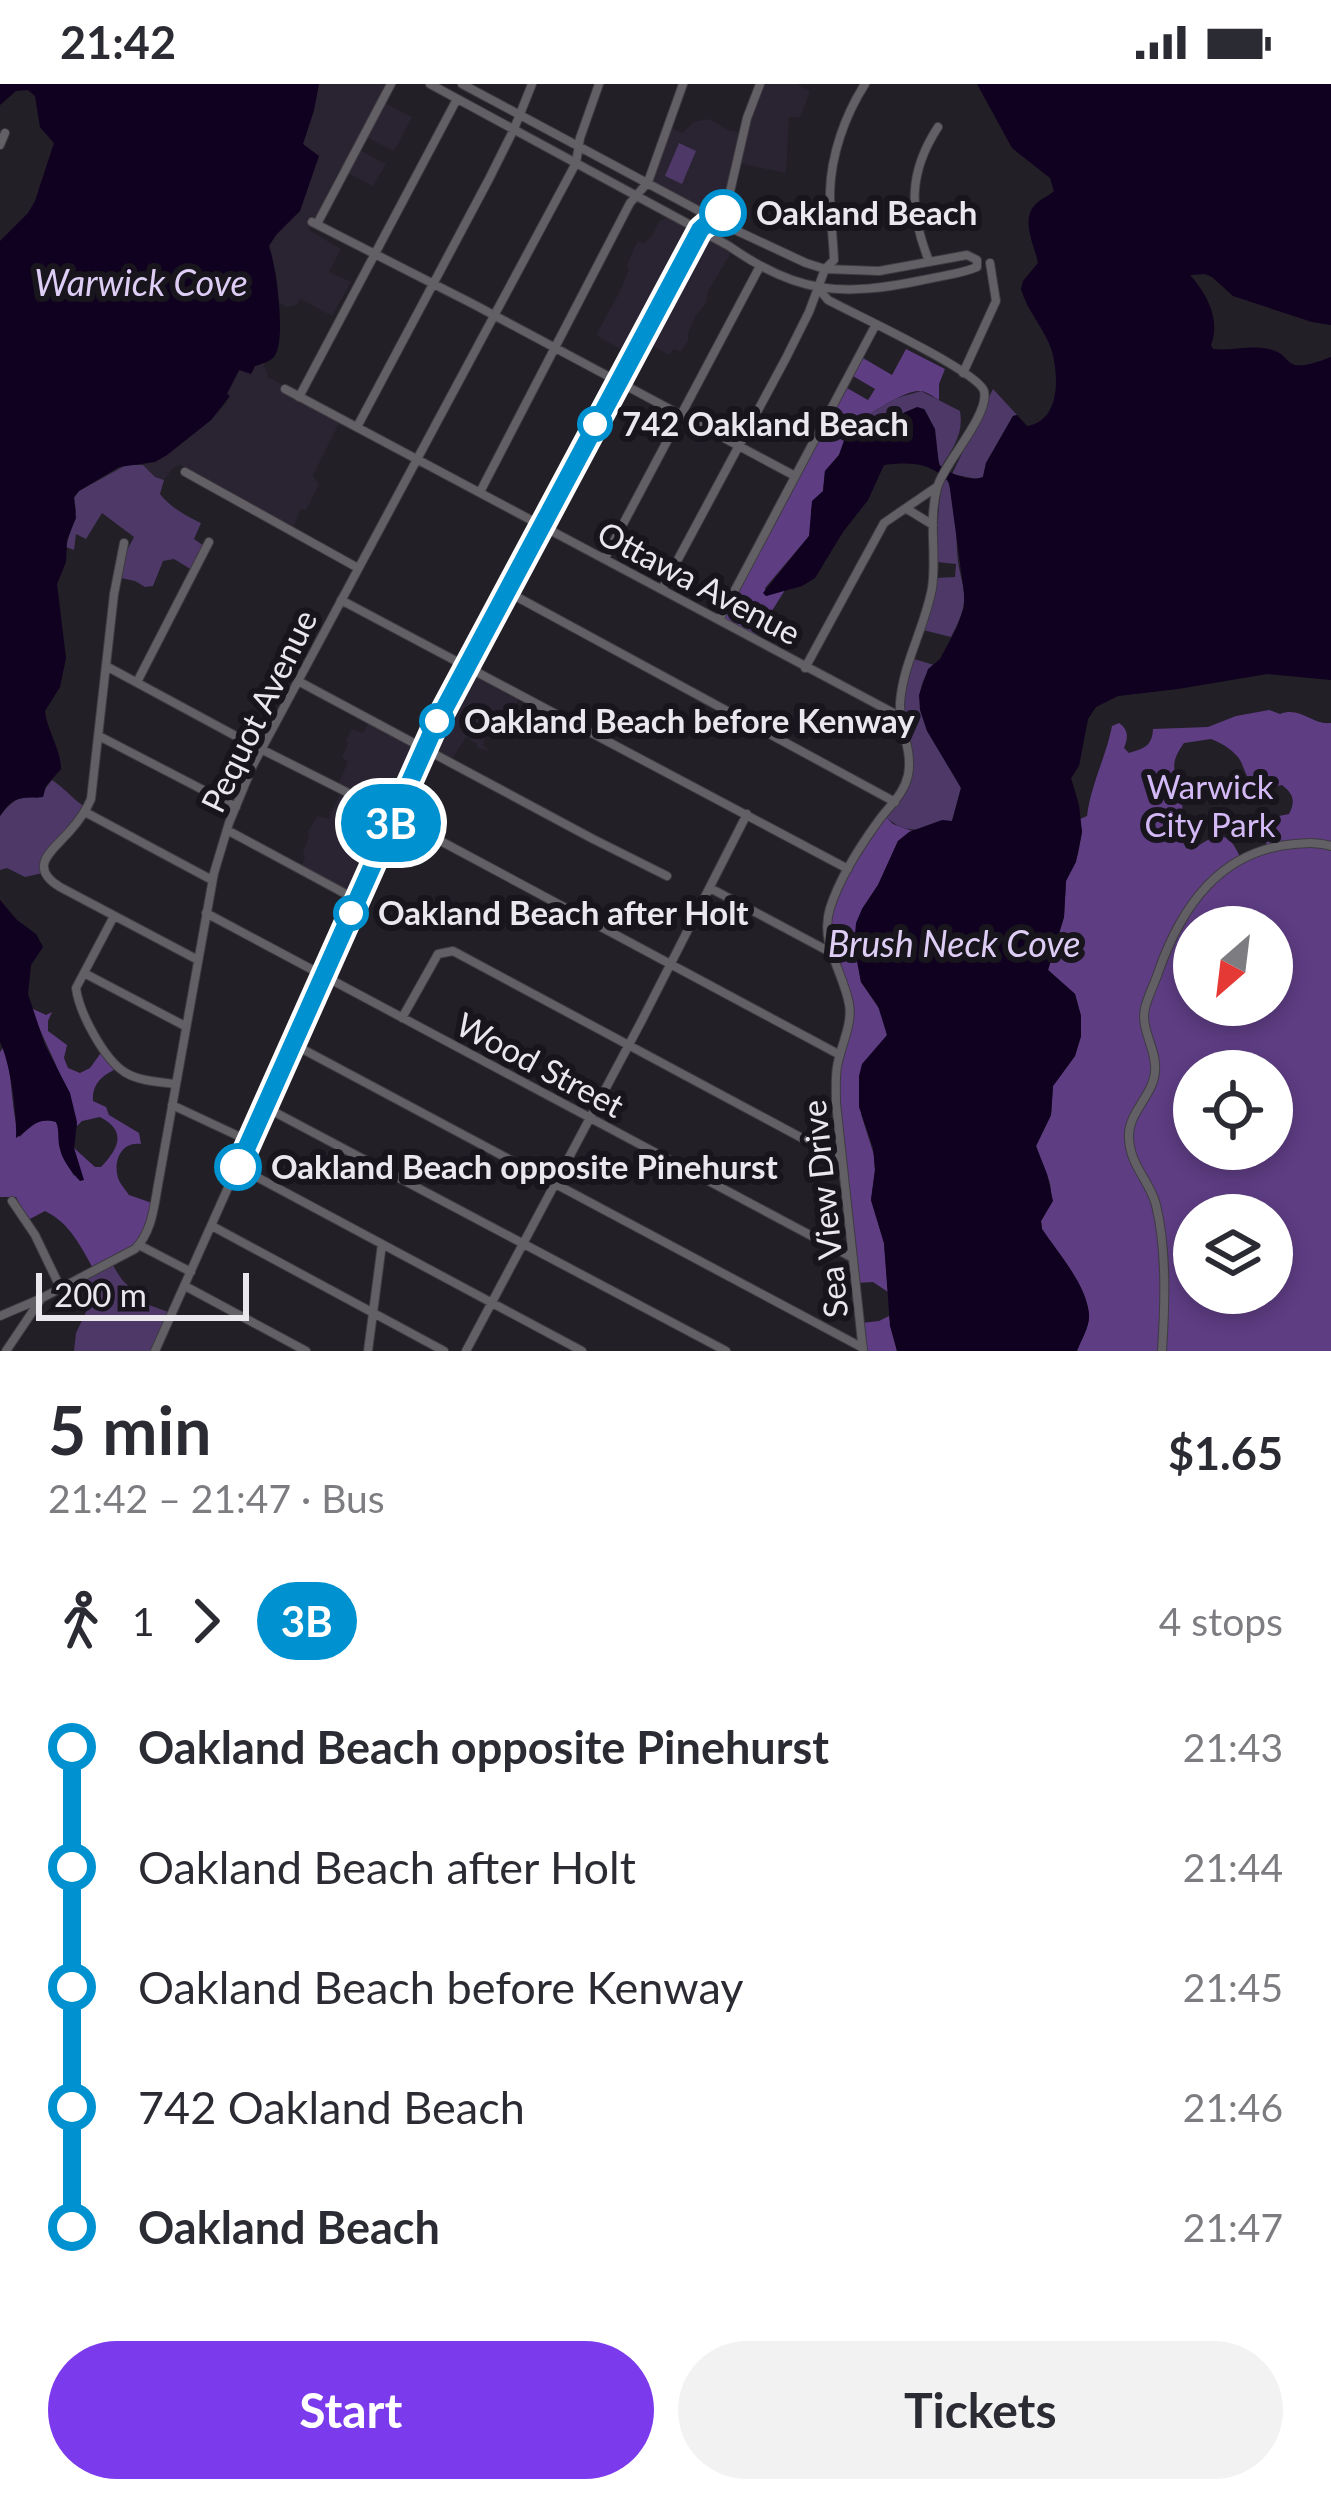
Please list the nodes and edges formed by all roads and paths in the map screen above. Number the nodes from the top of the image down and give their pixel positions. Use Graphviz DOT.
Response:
graph roads {
  1 [pos="391,84"];
  2 [pos="430,84"];
  3 [pos="462,84"];
  4 [pos="532,84"];
  5 [pos="599,84"];
  6 [pos="760,84"];
  7 [pos="866,84"];
  8 [pos="681,85"];
  9 [pos="457,99"];
  10 [pos="520,115"];
  11 [pos="938,127"];
  12 [pos="514,129"];
  13 [pos="5,134"];
  14 [pos="0,146"];
  15 [pos="579,147"];
  16 [pos="576,163"];
  17 [pos="649,182"];
  18 [pos="636,196"];
  19 [pos="717,220"];
  20 [pos="700,230"];
  21 [pos="373,254"];
  22 [pos="929,261"];
  23 [pos="990,263"];
  24 [pos="759,268"];
  25 [pos="825,268"];
  26 [pos="433,284"];
  27 [pos="817,287"];
  28 [pos="494,315"];
  29 [pos="875,326"];
  30 [pos="554,347"];
  31 [pos="963,373"];
  32 [pos="617,382"];
  33 [pos="285,389"];
  34 [pos="299,397"];
  35 [pos="681,416"];
  36 [pos="357,427"];
  37 [pos="738,446"];
  38 [pos="417,459"];
  39 [pos="185,472"];
  40 [pos="795,476"];
  41 [pos="939,483"];
  42 [pos="480,492"];
  43 [pos="906,509"];
  44 [pos="933,525"];
  45 [pos="541,526"];
  46 [pos="209,542"];
  47 [pos="124,543"];
  48 [pos="605,558"];
  49 [pos="358,568"];
  50 [pos="662,589"];
  51 [pos="506,591"];
  52 [pos="341,600"];
  53 [pos="719,620"];
  54 [pos="467,665"];
  55 [pos="106,666"];
  56 [pos="805,668"];
  57 [pos="298,681"];
  58 [pos="137,682"];
  59 [pos="901,717"];
  60 [pos="99,736"];
  61 [pos="263,748"];
  62 [pos="424,749"];
  63 [pos="895,802"];
  64 [pos="236,807"];
  65 [pos="86,812"];
  66 [pos="747,814"];
  67 [pos="394,816"];
  68 [pos="227,830"];
  69 [pos="1331,846"];
  70 [pos="848,869"];
  71 [pos="667,875"];
  72 [pos="212,880"];
  73 [pos="710,888"];
  74 [pos="357,900"];
  75 [pos="206,913"];
  76 [pos="114,916"];
  77 [pos="831,953"];
  78 [pos="198,960"];
  79 [pos="669,965"];
  80 [pos="84,974"];
  81 [pos="324,976"];
  82 [pos="402,1018"];
  83 [pos="185,1026"];
  84 [pos="293,1044"];
  85 [pos="628,1045"];
  86 [pos="840,1054"];
  87 [pos="175,1084"];
  88 [pos="172,1106"];
  89 [pos="266,1107"];
  90 [pos="589,1118"];
  91 [pos="249,1142"];
  92 [pos="843,1160"];
  93 [pos="238,1167"];
  94 [pos="554,1183"];
  95 [pos="12,1201"];
  96 [pos="212,1226"];
  97 [pos="521,1243"];
  98 [pos="382,1244"];
  99 [pos="139,1245"];
  100 [pos="853,1258"];
  101 [pos="191,1272"];
  102 [pos="185,1286"];
  103 [pos="60,1287"];
  104 [pos="42,1298"];
  105 [pos="491,1302"];
  106 [pos="373,1314"];
  107 [pos="0,1316"];
  108 [pos="863,1349"];
  109 [pos="6,1351"];
  110 [pos="155,1351"];
  111 [pos="306,1351"];
  112 [pos="368,1351"];
  113 [pos="444,1351"];
  114 [pos="466,1351"];
  115 [pos="582,1351"];
  116 [pos="726,1351"];
  117 [pos="1162,1351"];
  1 -- 21 [label="street"];
  2 -- 9 [label="street"];
  3 -- 10 [label="street"];
  4 -- 10 [label="street"];
  5 -- 15 [label="street, Pequot Avenue"];
  6 -- 19 [label="street"];
  7 -- 25 [label="street"];
  8 -- 17 [label="street"];
  9 -- 12 [label="street"];
  9 -- 21 [label="street"];
  10 -- 12 [label="street"];
  10 -- 15 [label="street"];
  11 -- 22 [label="street"];
  12 -- 16 [label="street"];
  12 -- 26 [label="street"];
  13 -- 14 [label="street"];
  15 -- 16 [label="street, Pequot Avenue"];
  15 -- 17 [label="street"];
  16 -- 18 [label="street"];
  16 -- 28 [label="street, Pequot Avenue"];
  17 -- 18 [label="street"];
  17 -- 19 [label="street"];
  18 -- 20 [label="street"];
  18 -- 30 [label="street"];
  19 -- 20 [label="street"];
  19 -- 25 [label="street"];
  20 -- 24 [label="street"];
  20 -- 32 [label="street"];
  21 -- 26 [label="street"];
  21 -- 34 [label="street"];
  22 -- 25 [label="street"];
  22 -- 27 [label="street"];
  23 -- 31 [label="street"];
  24 -- 27 [label="street"];
  24 -- 35 [label="street"];
  25 -- 27 [label="street"];
  26 -- 28 [label="street"];
  26 -- 36 [label="street"];
  27 -- 29 [label="street"];
  27 -- 37 [label="street"];
  28 -- 30 [label="street"];
  28 -- 38 [label="street, Pequot Avenue"];
  29 -- 31 [label="street"];
  29 -- 40 [label="street"];
  30 -- 32 [label="street"];
  30 -- 42 [label="street"];
  31 -- 41 [label="street, Sea View Drive"];
  32 -- 35 [label="street"];
  32 -- 45 [label="street"];
  33 -- 34 [label="street, Ottawa Avenue"];
  34 -- 36 [label="street, Ottawa Avenue"];
  35 -- 37 [label="street"];
  35 -- 48 [label="street"];
  36 -- 38 [label="street, Ottawa Avenue"];
  37 -- 40 [label="street"];
  37 -- 50 [label="street"];
  38 -- 42 [label="street, Ottawa Avenue"];
  38 -- 49 [label="street, Pequot Avenue"];
  39 -- 49 [label="street"];
  40 -- 53 [label="street"];
  41 -- 43 [label="street"];
  41 -- 44 [label="street, Sea View Drive"];
  42 -- 45 [label="street, Ottawa Avenue"];
  43 -- 44 [label="street"];
  43 -- 56 [label="street"];
  44 -- 59 [label="street, Sea View Drive"];
  45 -- 48 [label="street, Ottawa Avenue"];
  45 -- 51 [label="street"];
  46 -- 58 [label="street"];
  47 -- 55 [label="street"];
  48 -- 50 [label="street, Ottawa Avenue"];
  49 -- 52 [label="street, Pequot Avenue"];
  50 -- 53 [label="street, Ottawa Avenue"];
  51 -- 54 [label="street"];
  51 -- 63 [label="street"];
  52 -- 54 [label="street"];
  52 -- 57 [label="street, Pequot Avenue"];
  53 -- 56 [label="street, Ottawa Avenue"];
  54 -- 62 [label="street"];
  54 -- 66 [label="street"];
  55 -- 58 [label="street"];
  55 -- 60 [label="street"];
  56 -- 59 [label="street, Ottawa Avenue"];
  57 -- 61 [label="street, Pequot Avenue"];
  57 -- 62 [label="street"];
  58 -- 61 [label="street"];
  59 -- 63 [label="street, Sea View Drive"];
  60 -- 64 [label="street"];
  60 -- 65 [label="street"];
  61 -- 64 [label="street, Pequot Avenue"];
  61 -- 67 [label="street"];
  62 -- 67 [label="street"];
  62 -- 71 [label="street"];
  63 -- 70 [label="street, Sea View Drive"];
  64 -- 68 [label="street, Pequot Avenue"];
  65 -- 72 [label="street"];
  65 -- 76 [label="street"];
  66 -- 70 [label="street"];
  66 -- 73 [label="street"];
  67 -- 74 [label="street"];
  67 -- 79 [label="street"];
  68 -- 72 [label="street, Pequot Avenue"];
  68 -- 74 [label="street"];
  69 -- 117 [label="street"];
  70 -- 77 [label="street, Sea View Drive"];
  72 -- 75 [label="street, Pequot Avenue"];
  73 -- 77 [label="street"];
  73 -- 79 [label="street"];
  74 -- 81 [label="street"];
  75 -- 78 [label="street, Pequot Avenue"];
  75 -- 81 [label="street, Wood Street"];
  76 -- 78 [label="street"];
  76 -- 80 [label="street"];
  77 -- 86 [label="street, Sea View Drive"];
  78 -- 83 [label="street, Pequot Avenue"];
  79 -- 85 [label="street"];
  79 -- 86 [label="street"];
  80 -- 83 [label="street"];
  80 -- 87 [label="street"];
  81 -- 82 [label="street, Wood Street"];
  81 -- 84 [label="street"];
  82 -- 85 [label="street"];
  82 -- 90 [label="street, Wood Street"];
  83 -- 87 [label="street, Pequot Avenue"];
  84 -- 89 [label="street"];
  84 -- 94 [label="street"];
  85 -- 90 [label="street"];
  85 -- 92 [label="street"];
  86 -- 92 [label="street, Sea View Drive"];
  87 -- 88 [label="street, Pequot Avenue"];
  88 -- 91 [label="street"];
  88 -- 99 [label="street, Pequot Avenue"];
  89 -- 91 [label="street"];
  89 -- 97 [label="street"];
  90 -- 94 [label="street"];
  90 -- 100 [label="street, Wood Street"];
  91 -- 93 [label="street"];
  92 -- 100 [label="street, Sea View Drive"];
  93 -- 96 [label="street"];
  93 -- 98 [label="street"];
  94 -- 97 [label="street"];
  94 -- 108 [label="street"];
  95 -- 103 [label="street"];
  96 -- 101 [label="street"];
  96 -- 106 [label="street"];
  97 -- 105 [label="street"];
  97 -- 116 [label="street"];
  98 -- 105 [label="street"];
  98 -- 106 [label="street"];
  99 -- 101 [label="street"];
  99 -- 103 [label="street"];
  100 -- 108 [label="street, Sea View Drive"];
  101 -- 102 [label="street"];
  102 -- 110 [label="street"];
  102 -- 111 [label="street"];
  103 -- 104 [label="street"];
  104 -- 107 [label="street"];
  104 -- 109 [label="street"];
  105 -- 114 [label="street"];
  105 -- 115 [label="street"];
  106 -- 112 [label="street"];
  106 -- 113 [label="street"];
}
